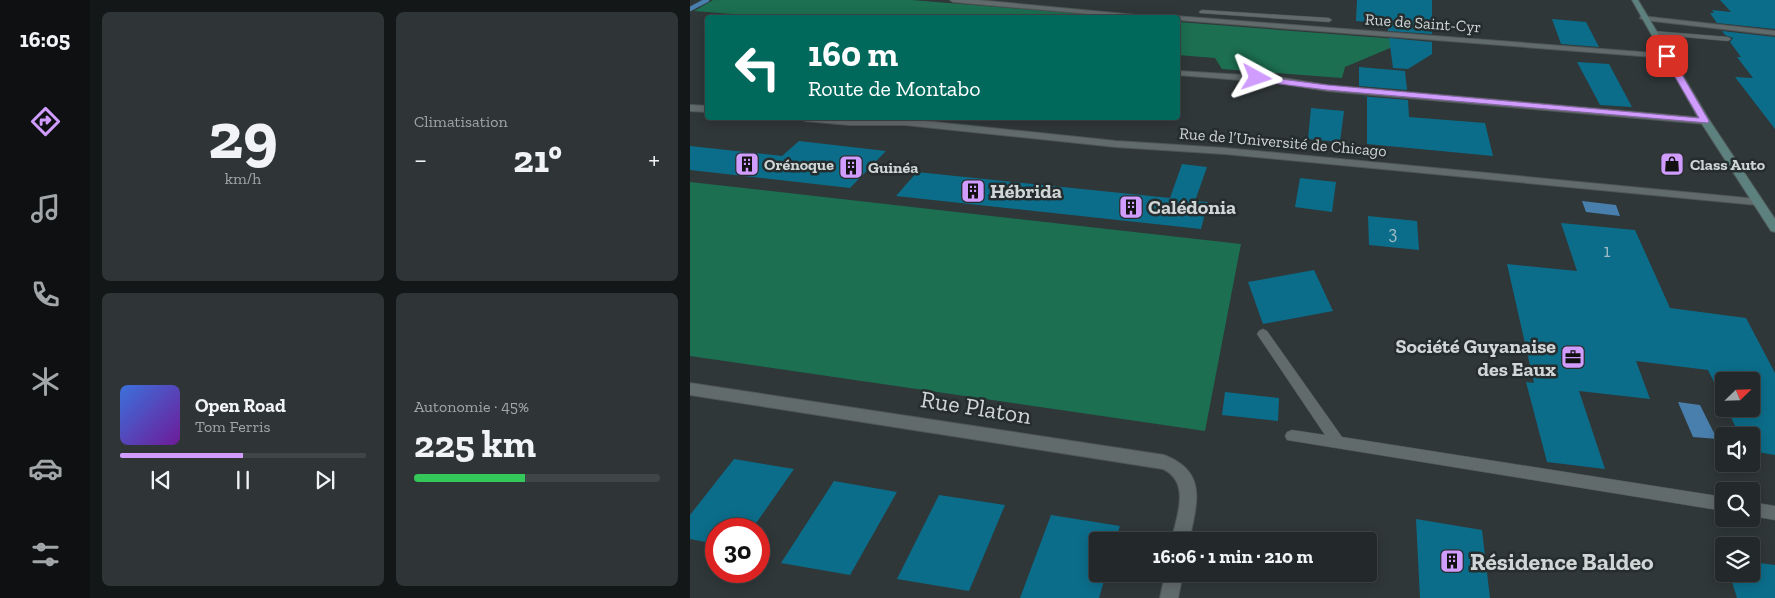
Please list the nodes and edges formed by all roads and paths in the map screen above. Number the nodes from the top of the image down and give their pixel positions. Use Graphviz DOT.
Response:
graph roads {
  1 [pos="953,0"];
  2 [pos="1635,0"];
  3 [pos="1202,12"];
  4 [pos="1130,15"];
  5 [pos="1180,18"];
  6 [pos="1301,18"];
  7 [pos="1644,18"];
  8 [pos="1329,20"];
  9 [pos="1299,27"];
  10 [pos="1653,32"];
  11 [pos="1775,33"];
  12 [pos="1728,39"];
  13 [pos="1667,56"];
  14 [pos="1180,73"];
  15 [pos="690,108"];
  16 [pos="705,109"];
  17 [pos="827,120"];
  18 [pos="1705,121"];
  19 [pos="1757,202"];
  20 [pos="1775,228"];
  21 [pos="1263,334"];
  22 [pos="690,389"];
  23 [pos="1292,436"];
  24 [pos="1338,443"];
  25 [pos="1715,503"];
  26 [pos="1760,510"];
  27 [pos="1775,513"];
  28 [pos="1182,532"];
  29 [pos="1172,582"];
  30 [pos="1169,598"];
  1 -- 4 [label="street"];
  2 -- 7 [label="main road"];
  3 -- 6 [label="lane"];
  5 -- 9 [label="street, Rue de Saint-Cyr"];
  6 -- 8 [label="lane"];
  6 -- 9 [label="lane"];
  7 -- 10 [label="main road"];
  7 -- 11 [label="street"];
  9 -- 13 [label="street, Rue de Saint-Cyr"];
  10 -- 12 [label="lane"];
  10 -- 13 [label="main road"];
  13 -- 18 [label="main road"];
  14 -- 18 [label="street"];
  15 -- 16 [label="street"];
  17 -- 19 [label="street, Rue de l’Université de Chicago"];
  18 -- 19 [label="main road"];
  19 -- 20 [label="main road"];
  21 -- 24 [label="lane"];
  22 -- 28 [label="street, Rue Platon"];
  23 -- 24 [label="lane"];
  24 -- 25 [label="lane"];
  26 -- 27 [label="lane"];
  29 -- 30 [label="street"];
}
